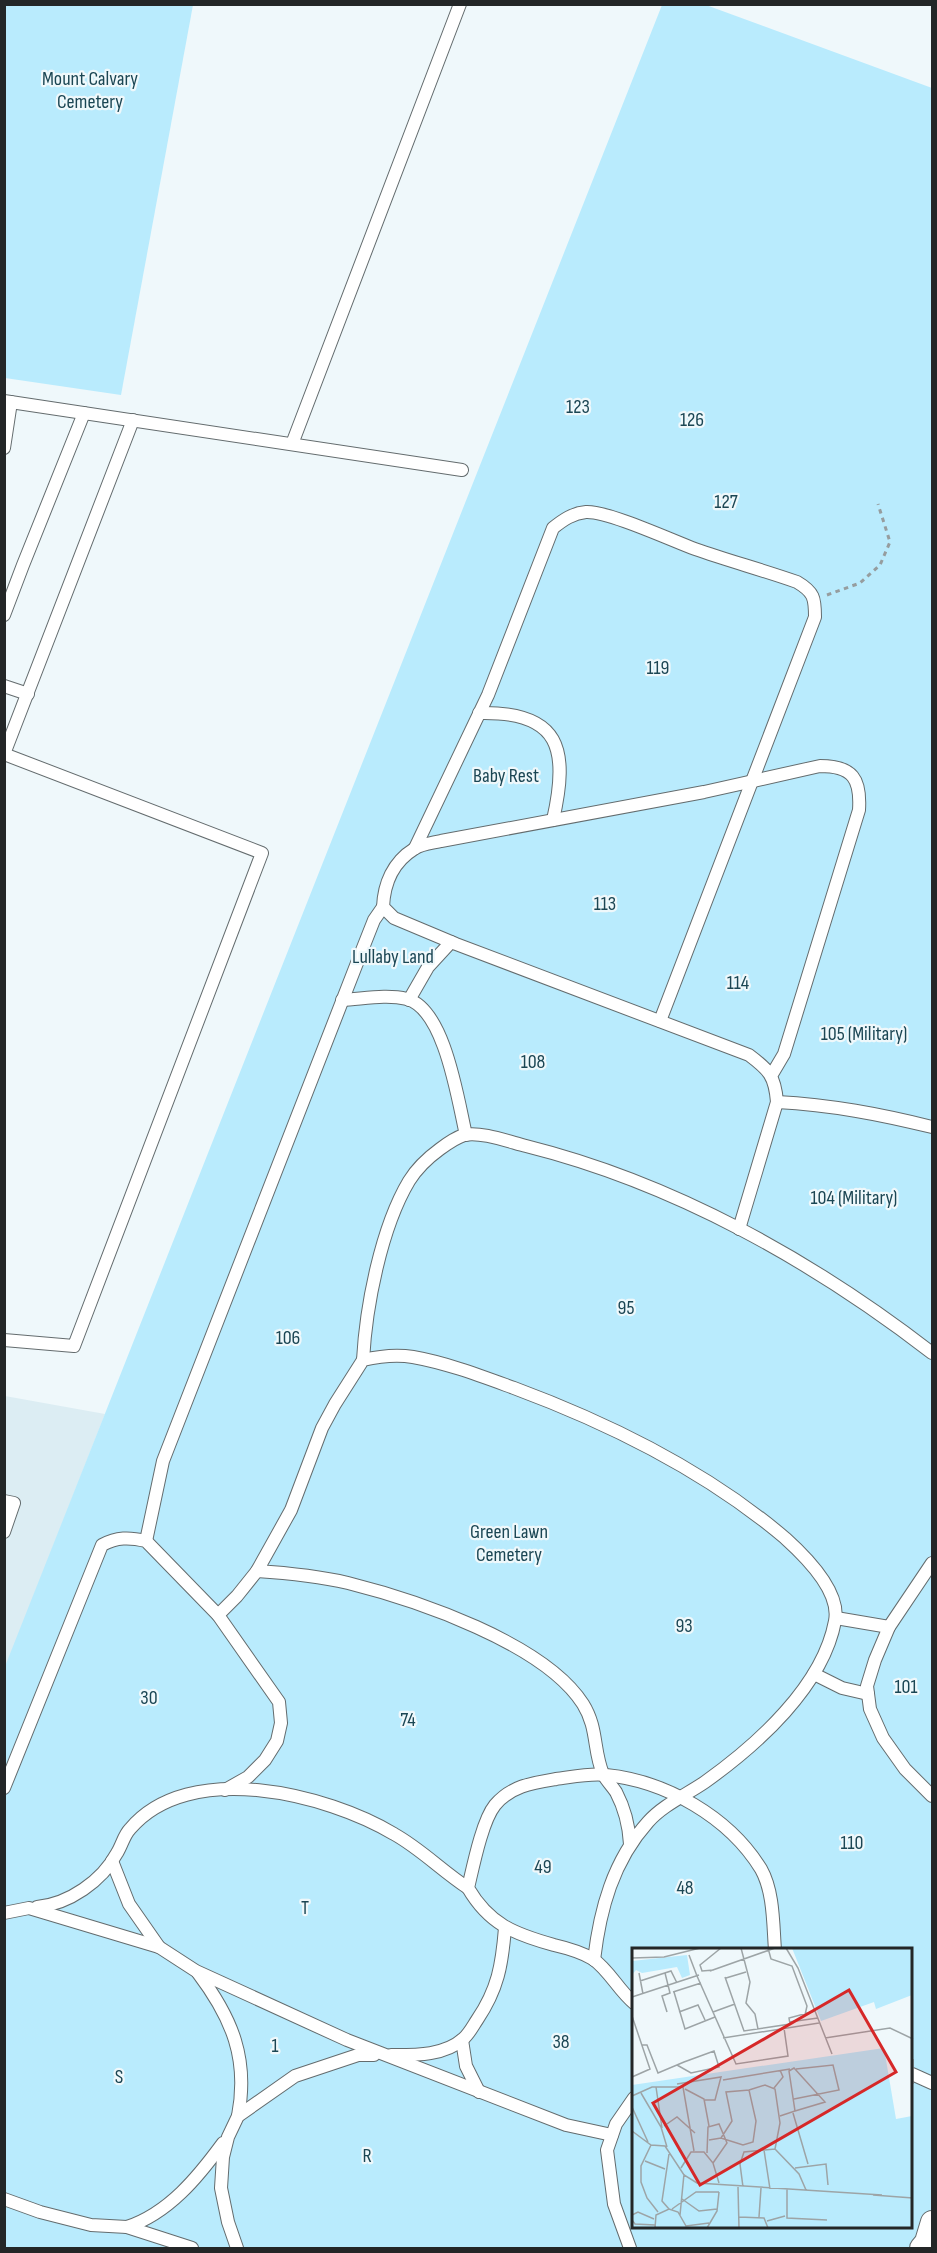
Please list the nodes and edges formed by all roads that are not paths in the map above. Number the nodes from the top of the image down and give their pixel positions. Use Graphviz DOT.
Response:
graph roads {
  1 [pos="460,4"];
  2 [pos="8,402"];
  3 [pos="84,413"];
  4 [pos="133,420"];
  5 [pos="292,444"];
  6 [pos="4,448"];
  7 [pos="462,470"];
  8 [pos="4,615"];
  9 [pos="4,686"];
  10 [pos="28,694"];
  11 [pos="479,713"];
  12 [pos="4,754"];
  13 [pos="753,781"];
  14 [pos="553,820"];
  15 [pos="415,848"];
  16 [pos="383,906"];
  17 [pos="451,942"];
  18 [pos="342,1000"];
  19 [pos="409,1000"];
  20 [pos="660,1021"];
  21 [pos="771,1076"];
  22 [pos="777,1102"];
  23 [pos="933,1126"];
  24 [pos="466,1135"];
  25 [pos="739,1229"];
  26 [pos="4,1340"];
  27 [pos="933,1353"];
  28 [pos="363,1360"];
  29 [pos="4,1501"];
  30 [pos="4,1532"];
  31 [pos="146,1541"];
  32 [pos="933,1563"];
  33 [pos="257,1571"];
  34 [pos="218,1615"];
  35 [pos="836,1618"];
  36 [pos="889,1628"];
  37 [pos="814,1674"];
  38 [pos="868,1694"];
  39 [pos="603,1774"];
  40 [pos="4,1788"];
  41 [pos="225,1790"];
  42 [pos="933,1796"];
  43 [pos="681,1797"];
  44 [pos="630,1845"];
  45 [pos="112,1861"];
  46 [pos="468,1888"];
  47 [pos="29,1908"];
  48 [pos="4,1913"];
  49 [pos="505,1928"];
  50 [pos="159,1947"];
  51 [pos="775,1948"];
  52 [pos="594,1960"];
  53 [pos="196,1971"];
  54 [pos="632,2001"];
  55 [pos="462,2040"];
  56 [pos="386,2056"];
  57 [pos="922,2079"];
  58 [pos="933,2090"];
  59 [pos="479,2092"];
  60 [pos="632,2101"];
  61 [pos="238,2116"];
  62 [pos="612,2135"];
  63 [pos="228,2137"];
  64 [pos="4,2199"];
  65 [pos="127,2227"];
  66 [pos="192,2248"];
  67 [pos="237,2248"];
  68 [pos="630,2248"];
  1 -- 5 [label="lane"];
  2 -- 3 [label="lane"];
  2 -- 6 [label="lane"];
  3 -- 4 [label="lane"];
  3 -- 8 [label="lane"];
  4 -- 5 [label="lane"];
  4 -- 10 [label="lane"];
  5 -- 7 [label="lane"];
  9 -- 10 [label="lane"];
  10 -- 12 [label="lane"];
  11 -- 13 [label="lane"];
  11 -- 14 [label="lane"];
  11 -- 15 [label="lane"];
  12 -- 26 [label="lane"];
  13 -- 14 [label="lane"];
  13 -- 20 [label="lane"];
  13 -- 21 [label="lane"];
  14 -- 15 [label="lane"];
  15 -- 16 [label="lane"];
  16 -- 17 [label="lane"];
  16 -- 18 [label="lane"];
  17 -- 19 [label="lane"];
  17 -- 20 [label="lane"];
  18 -- 19 [label="lane"];
  18 -- 31 [label="lane"];
  19 -- 24 [label="lane"];
  20 -- 21 [label="lane"];
  21 -- 22 [label="lane"];
  22 -- 23 [label="lane"];
  22 -- 25 [label="lane"];
  24 -- 25 [label="lane"];
  24 -- 28 [label="lane"];
  25 -- 27 [label="lane"];
  28 -- 33 [label="lane"];
  28 -- 35 [label="lane"];
  29 -- 30 [label="lane"];
  31 -- 34 [label="lane"];
  31 -- 40 [label="lane"];
  32 -- 36 [label="lane"];
  33 -- 34 [label="lane"];
  33 -- 39 [label="lane"];
  34 -- 41 [label="lane"];
  35 -- 36 [label="lane"];
  35 -- 37 [label="lane"];
  36 -- 38 [label="lane"];
  37 -- 38 [label="lane"];
  37 -- 43 [label="lane"];
  38 -- 42 [label="lane"];
  39 -- 43 [label="lane"];
  39 -- 44 [label="lane"];
  39 -- 46 [label="lane"];
  41 -- 45 [label="lane"];
  41 -- 46 [label="lane"];
  43 -- 44 [label="lane"];
  43 -- 51 [label="lane"];
  44 -- 52 [label="lane"];
  45 -- 47 [label="lane"];
  45 -- 50 [label="lane"];
  46 -- 49 [label="lane"];
  47 -- 48 [label="lane"];
  47 -- 50 [label="lane"];
  49 -- 52 [label="lane"];
  49 -- 55 [label="lane"];
  50 -- 53 [label="lane"];
  52 -- 54 [label="lane"];
  53 -- 56 [label="lane"];
  53 -- 61 [label="lane"];
  55 -- 56 [label="lane"];
  55 -- 59 [label="lane"];
  56 -- 59 [label="lane"];
  56 -- 61 [label="lane"];
  57 -- 58 [label="lane"];
  59 -- 62 [label="lane"];
  60 -- 62 [label="lane"];
  61 -- 63 [label="lane"];
  62 -- 68 [label="lane"];
  63 -- 65 [label="lane"];
  63 -- 67 [label="lane"];
  64 -- 65 [label="lane"];
  65 -- 66 [label="lane"];
}
